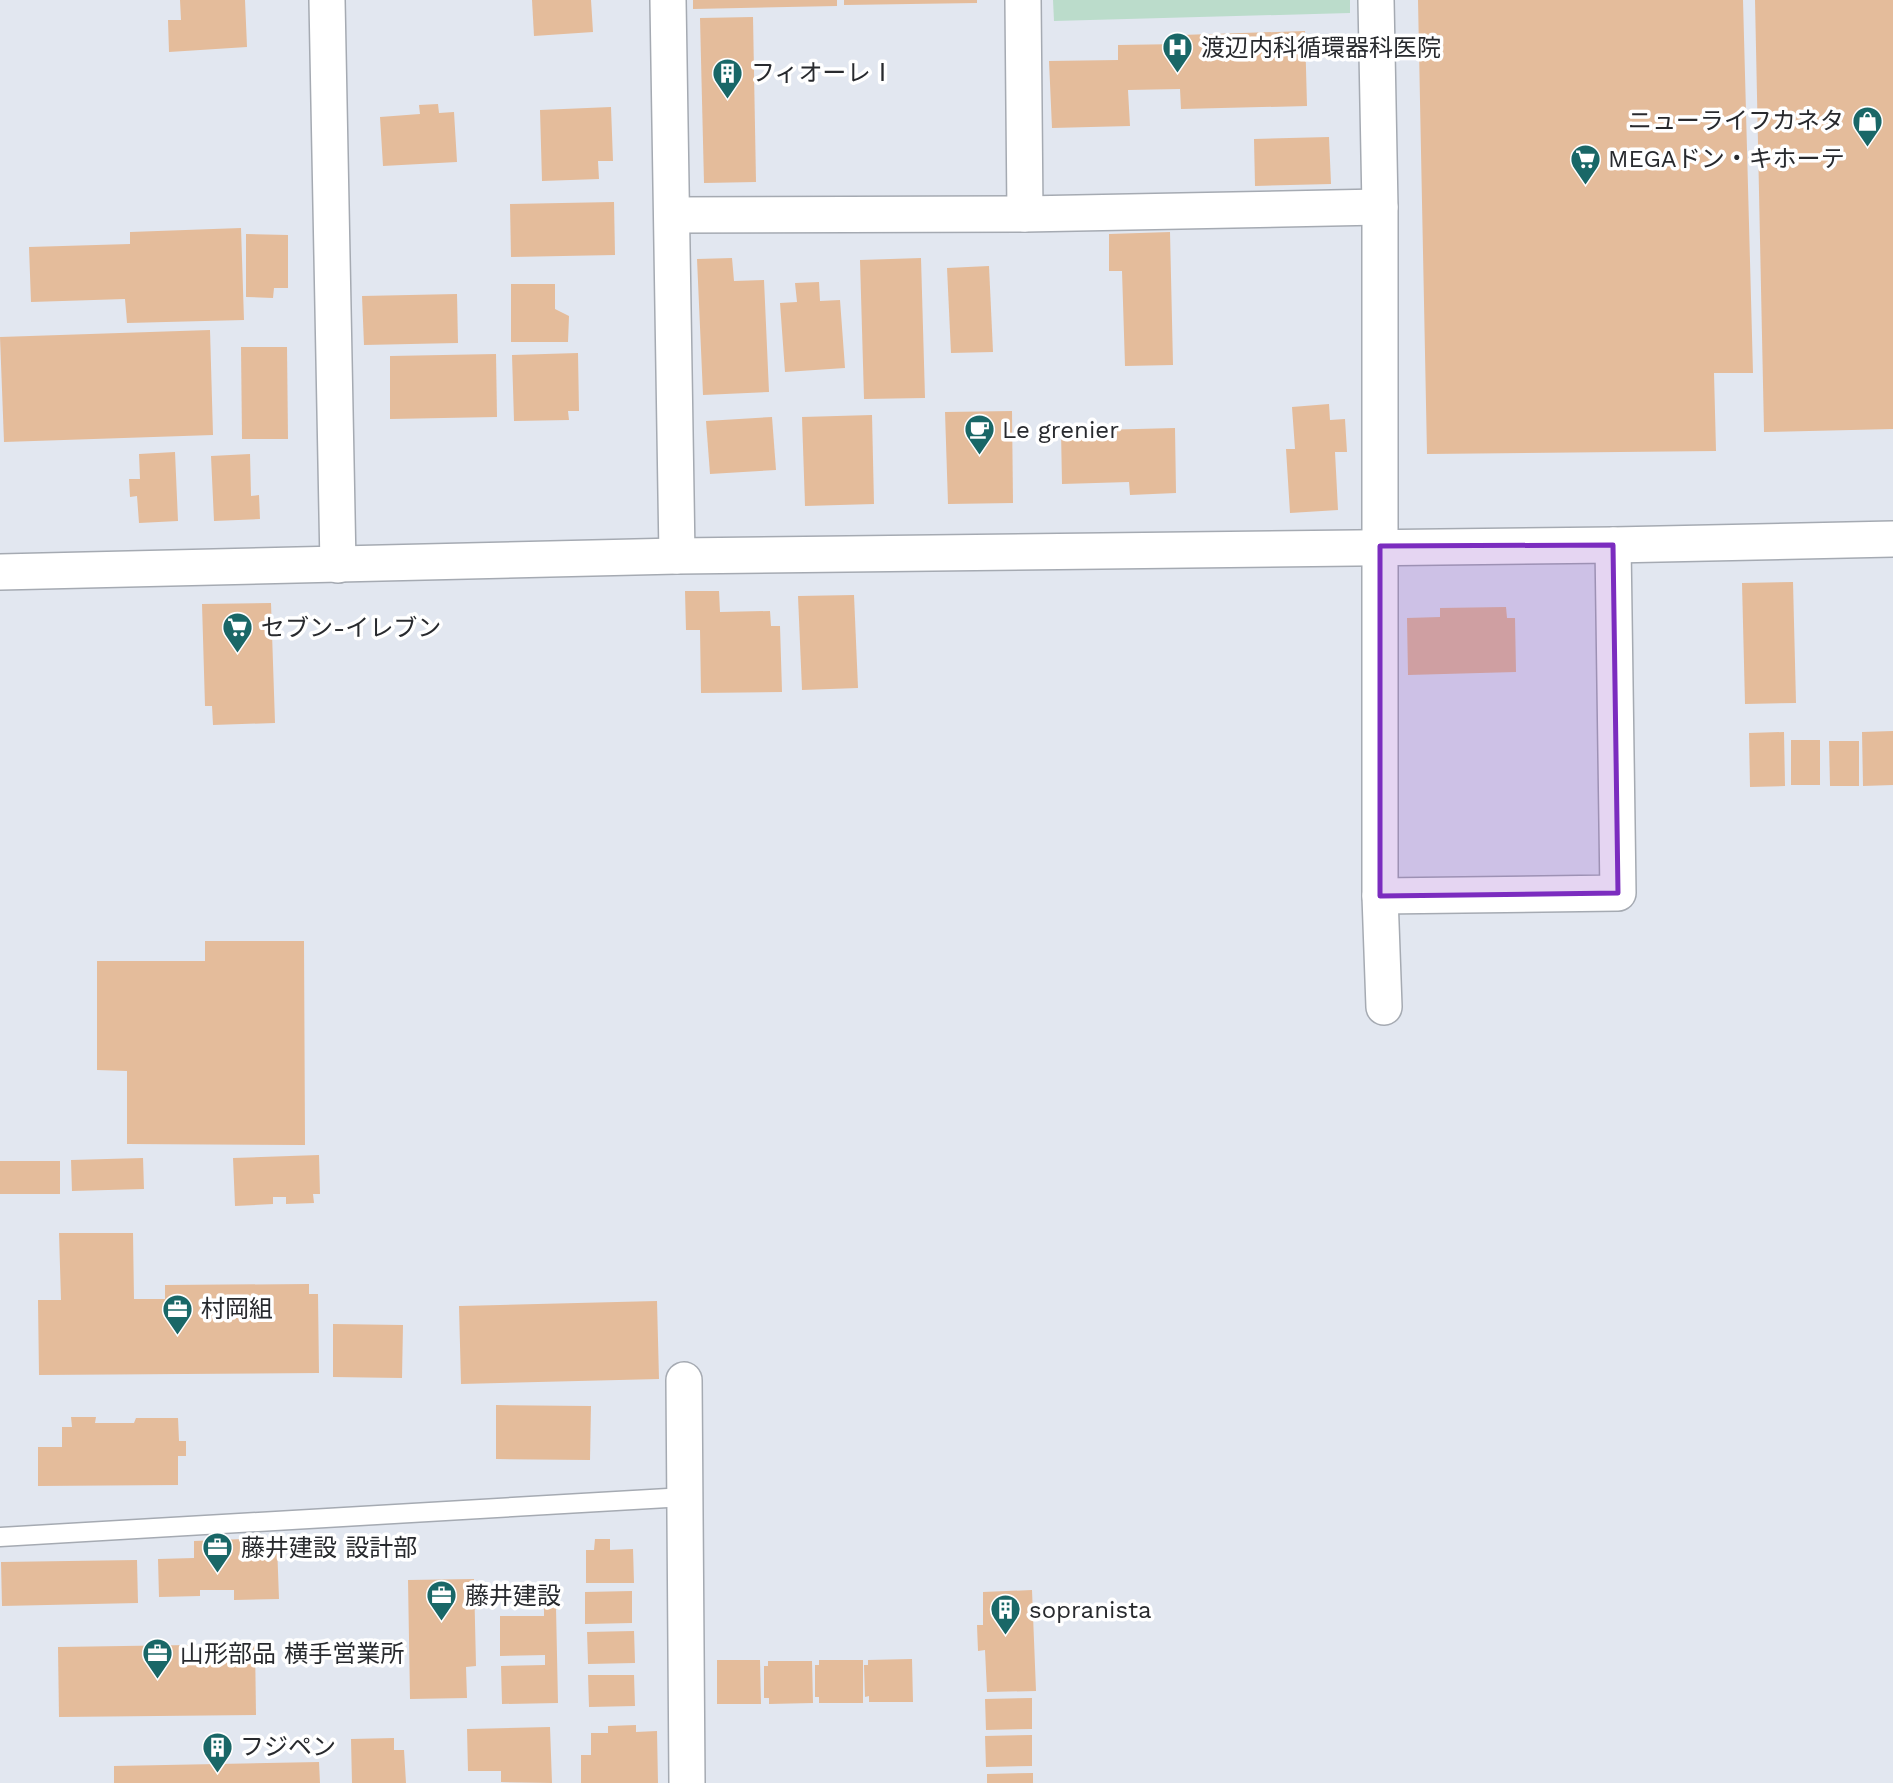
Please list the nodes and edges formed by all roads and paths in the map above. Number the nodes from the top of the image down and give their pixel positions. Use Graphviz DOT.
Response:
graph roads {
  1 [pos="327,0"];
  2 [pos="668,0"];
  3 [pos="1023,0"];
  4 [pos="1376,0"];
  5 [pos="1380,207"];
  6 [pos="1026,214"];
  7 [pos="672,215"];
  8 [pos="1893,539"];
  9 [pos="1613,545"];
  10 [pos="1380,546"];
  11 [pos="677,556"];
  12 [pos="338,565"];
  13 [pos="0,572"];
  14 [pos="1380,896"];
  15 [pos="1384,1007"];
  16 [pos="684,1380"];
  17 [pos="685,1497"];
  18 [pos="0,1537"];
  19 [pos="687,1783"];
  1 -- 12 [label="street"];
  2 -- 7 [label="street"];
  3 -- 6 [label="street"];
  4 -- 5 [label="street"];
  5 -- 6 [label="street"];
  5 -- 10 [label="street"];
  6 -- 7 [label="street"];
  7 -- 11 [label="street"];
  8 -- 9 [label="street"];
  9 -- 10 [label="street"];
  9 -- 14 [label="street"];
  10 -- 11 [label="street"];
  10 -- 14 [label="street"];
  11 -- 12 [label="street"];
  12 -- 13 [label="street"];
  14 -- 15 [label="street"];
  16 -- 17 [label="street"];
  17 -- 18 [label="lane"];
  17 -- 19 [label="street"];
}
